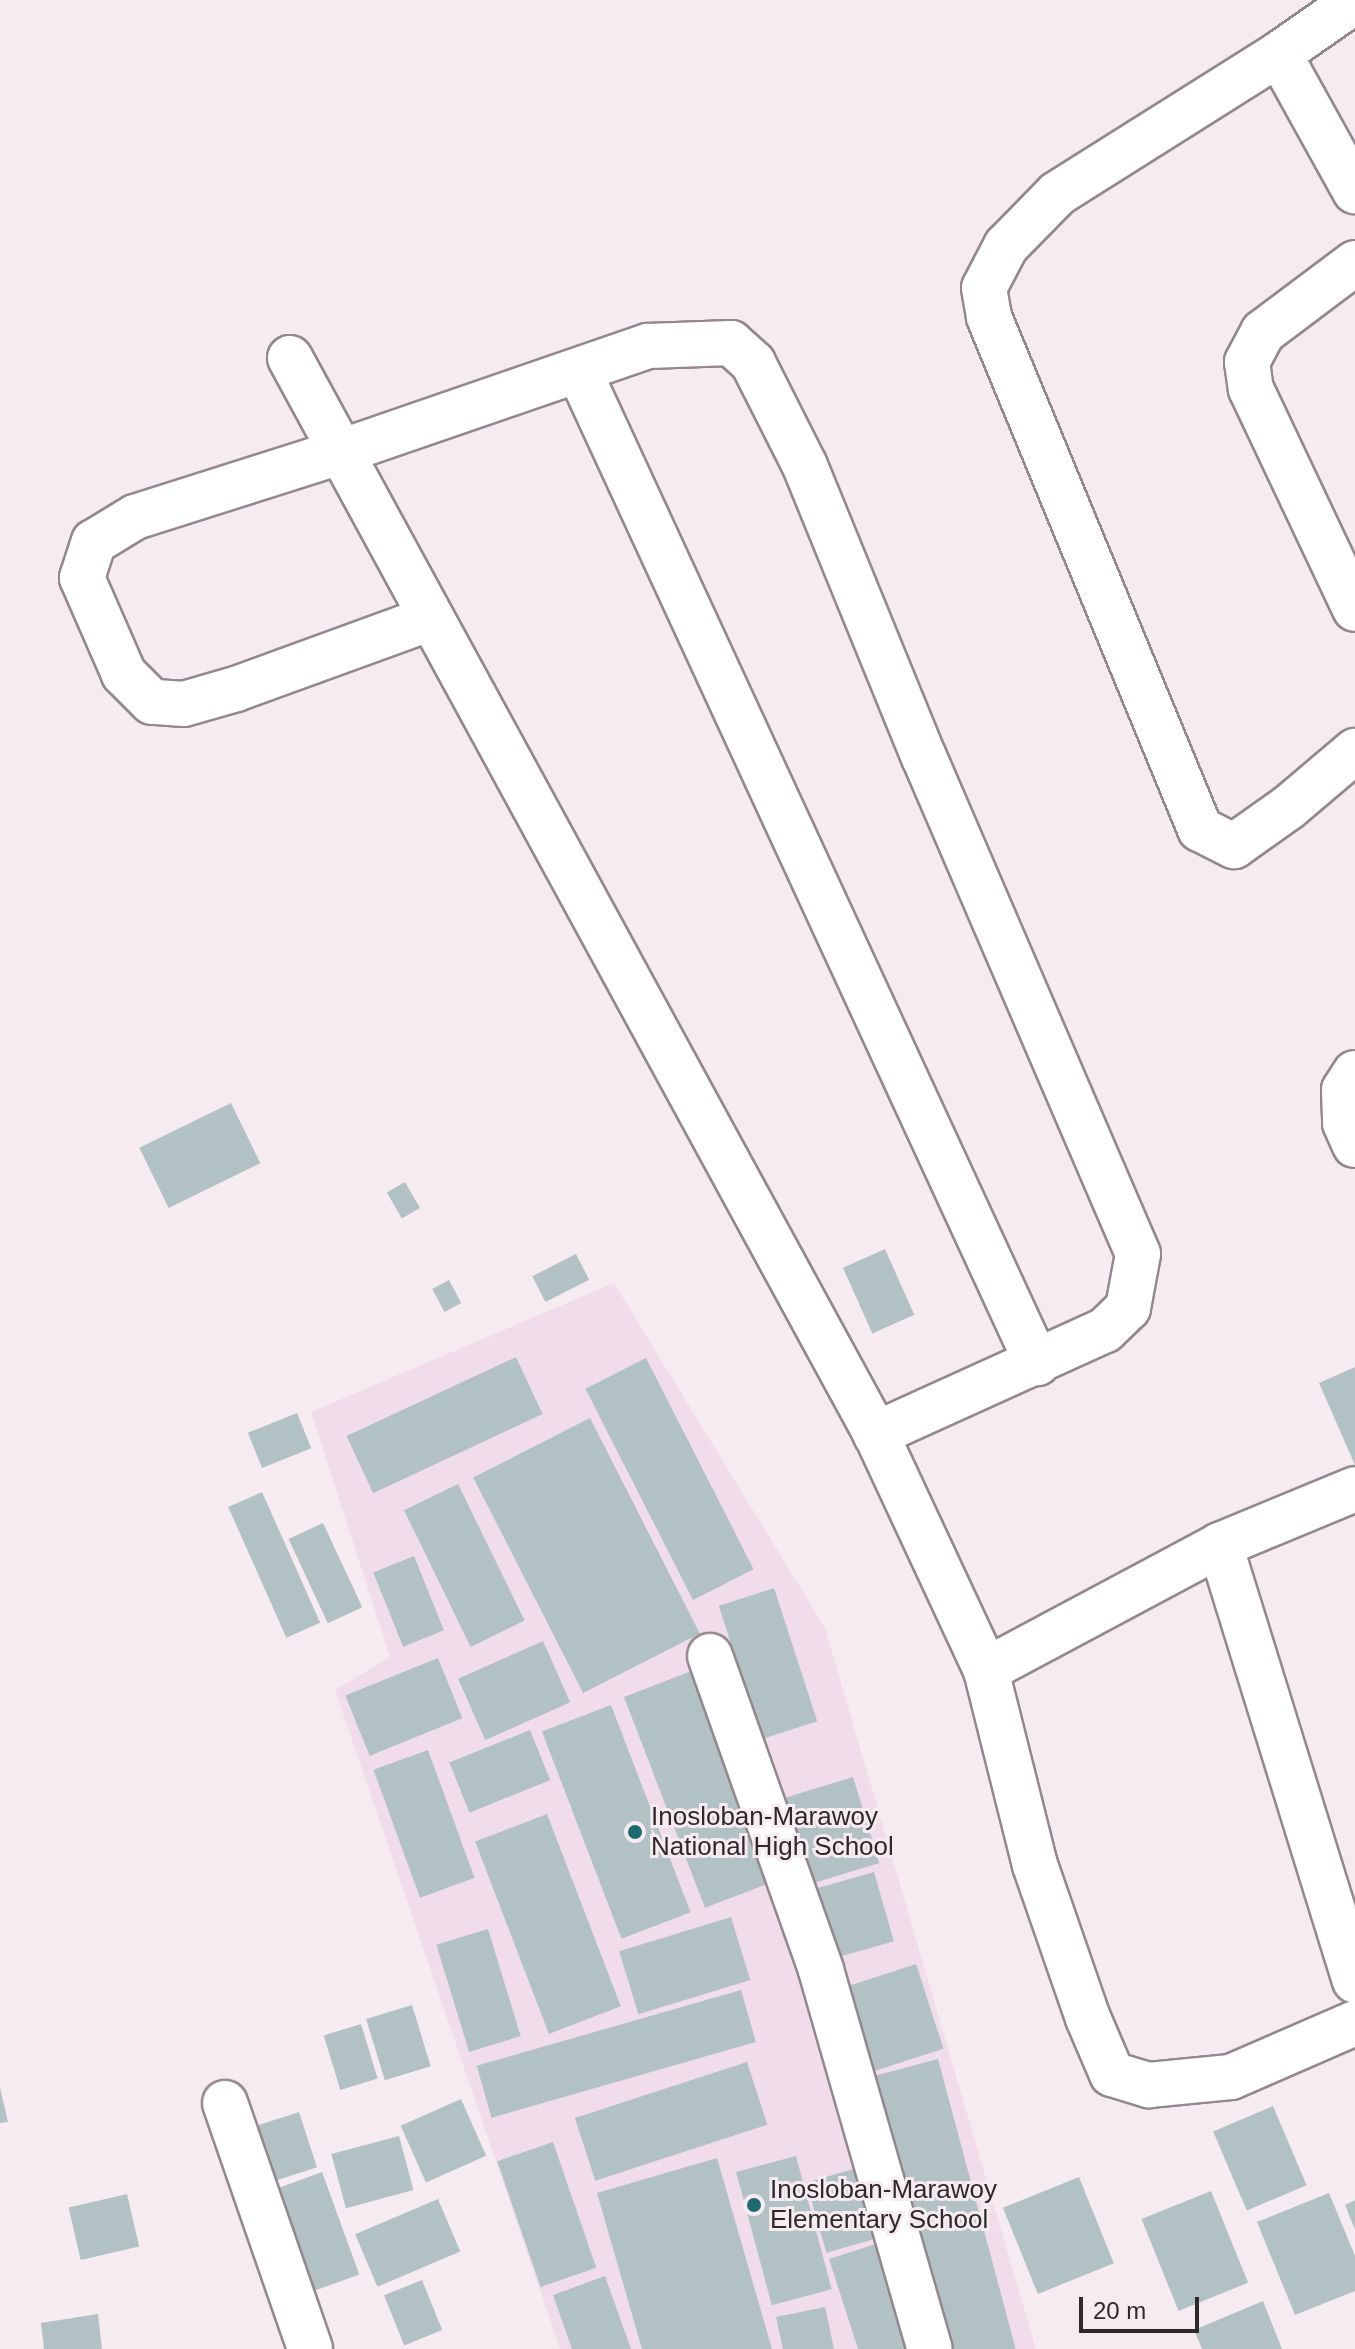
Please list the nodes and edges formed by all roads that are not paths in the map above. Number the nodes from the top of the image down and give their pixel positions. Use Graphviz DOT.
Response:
graph roads {
  1 [pos="1355,1"];
  2 [pos="1279,54"];
  3 [pos="1355,191"];
  4 [pos="1355,263"];
  5 [pos="290,358"];
  6 [pos="579,371"];
  7 [pos="340,452"];
  8 [pos="1355,609"];
  9 [pos="431,618"];
  10 [pos="1355,751"];
  11 [pos="1355,1073"];
  12 [pos="1355,1145"];
  13 [pos="1037,1363"];
  14 [pos="876,1434"];
  15 [pos="1355,1489"];
  16 [pos="1220,1545"];
  17 [pos="710,1656"];
  18 [pos="986,1670"];
  19 [pos="1355,1981"];
  20 [pos="1355,2023"];
  21 [pos="225,2103"];
  22 [pos="310,2349"];
  23 [pos="930,2349"];
  1 -- 2 [label="street"];
  2 -- 3 [label="street"];
  2 -- 10 [label="street"];
  4 -- 8 [label="street"];
  5 -- 7 [label="street"];
  6 -- 7 [label="street"];
  6 -- 13 [label="street"];
  6 -- 13 [label="street"];
  7 -- 9 [label="street"];
  7 -- 9 [label="street"];
  9 -- 14 [label="street"];
  11 -- 12 [label="street"];
  13 -- 14 [label="street"];
  14 -- 18 [label="street"];
  15 -- 16 [label="street"];
  16 -- 18 [label="street"];
  16 -- 19 [label="street"];
  17 -- 23 [label="street"];
  18 -- 20 [label="street"];
  21 -- 22 [label="street"];
}
